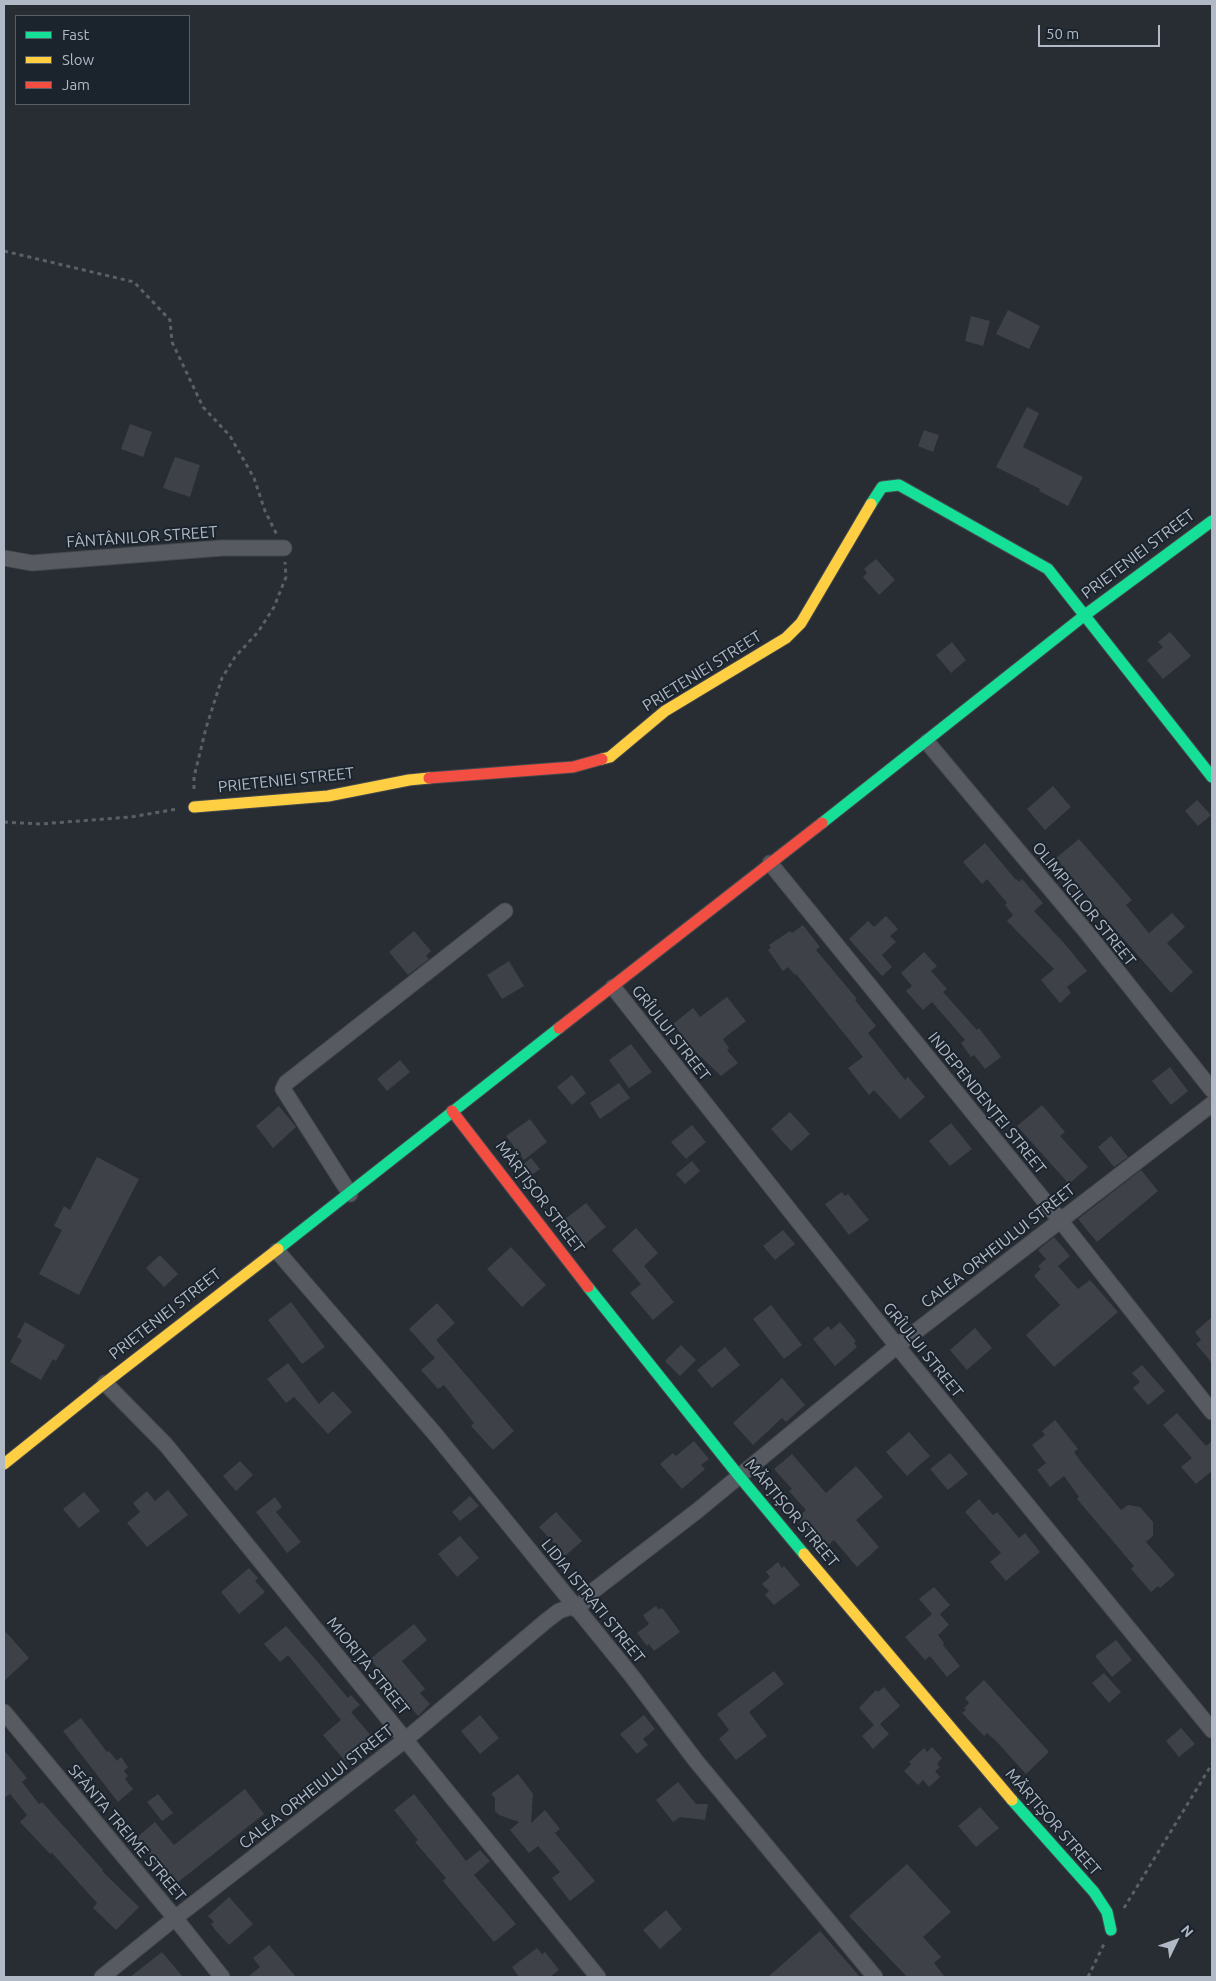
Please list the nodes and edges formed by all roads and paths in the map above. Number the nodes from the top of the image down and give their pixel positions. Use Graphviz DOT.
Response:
graph roads {
  1 [pos="4,251"];
  2 [pos="1212,521"];
  3 [pos="284,548"];
  4 [pos="4,558"];
  5 [pos="1085,615"];
  6 [pos="927,742"];
  7 [pos="1212,777"];
  8 [pos="194,807"];
  9 [pos="4,822"];
  10 [pos="770,863"];
  11 [pos="505,911"];
  12 [pos="613,987"];
  13 [pos="1212,1090"];
  14 [pos="1212,1104"];
  15 [pos="452,1111"];
  16 [pos="350,1194"];
  17 [pos="1060,1220"];
  18 [pos="276,1251"];
  19 [pos="897,1346"];
  20 [pos="105,1382"];
  21 [pos="1212,1412"];
  22 [pos="4,1464"];
  23 [pos="739,1476"];
  24 [pos="576,1608"];
  25 [pos="4,1712"];
  26 [pos="1212,1730"];
  27 [pos="405,1740"];
  28 [pos="1212,1764"];
  29 [pos="175,1918"];
  30 [pos="1111,1930"];
  31 [pos="102,1977"];
  32 [pos="222,1977"];
  33 [pos="598,1977"];
  34 [pos="876,1977"];
  35 [pos="1088,1977"];
  1 -- 3 [label="path"];
  2 -- 5 [label="street, PRIETENIEI STREET"];
  3 -- 4 [label="street, FÂNTÂNILOR STREET"];
  3 -- 8 [label="path"];
  5 -- 6 [label="street, PRIETENIEI STREET"];
  5 -- 7 [label="street"];
  5 -- 8 [label="street, PRIETENIEI STREET"];
  6 -- 10 [label="street, PRIETENIEI STREET"];
  6 -- 13 [label="street, OLIMPICILOR STREET"];
  8 -- 9 [label="path"];
  10 -- 12 [label="street, PRIETENIEI STREET"];
  10 -- 17 [label="street, INDEPENDENȚEI STREET"];
  11 -- 16 [label="street"];
  12 -- 15 [label="street, PRIETENIEI STREET"];
  12 -- 19 [label="street, GRÎULUI STREET"];
  14 -- 17 [label="street, CALEA ORHEIULUI STREET"];
  15 -- 16 [label="street, PRIETENIEI STREET"];
  15 -- 23 [label="street, MĂRȚIȘOR STREET"];
  16 -- 18 [label="street, PRIETENIEI STREET"];
  17 -- 19 [label="street, CALEA ORHEIULUI STREET"];
  17 -- 21 [label="street, INDEPENDENȚEI STREET"];
  18 -- 20 [label="street, PRIETENIEI STREET"];
  18 -- 24 [label="street, LIDIA ISTRATI STREET"];
  19 -- 23 [label="street, CALEA ORHEIULUI STREET"];
  19 -- 26 [label="street, GRÎULUI STREET"];
  20 -- 22 [label="street, PRIETENIEI STREET"];
  20 -- 27 [label="street, MIORIȚA STREET"];
  23 -- 24 [label="street, CALEA ORHEIULUI STREET"];
  23 -- 30 [label="street, MĂRȚIȘOR STREET"];
  24 -- 27 [label="street, CALEA ORHEIULUI STREET"];
  24 -- 34 [label="street, LIDIA ISTRATI STREET"];
  25 -- 29 [label="street, SFÂNTA TREIME STREET"];
  27 -- 29 [label="street, CALEA ORHEIULUI STREET"];
  27 -- 33 [label="street, MIORIȚA STREET"];
  28 -- 30 [label="path"];
  29 -- 31 [label="street, CALEA ORHEIULUI STREET"];
  29 -- 32 [label="street, SFÂNTA TREIME STREET"];
  30 -- 35 [label="path"];
}
